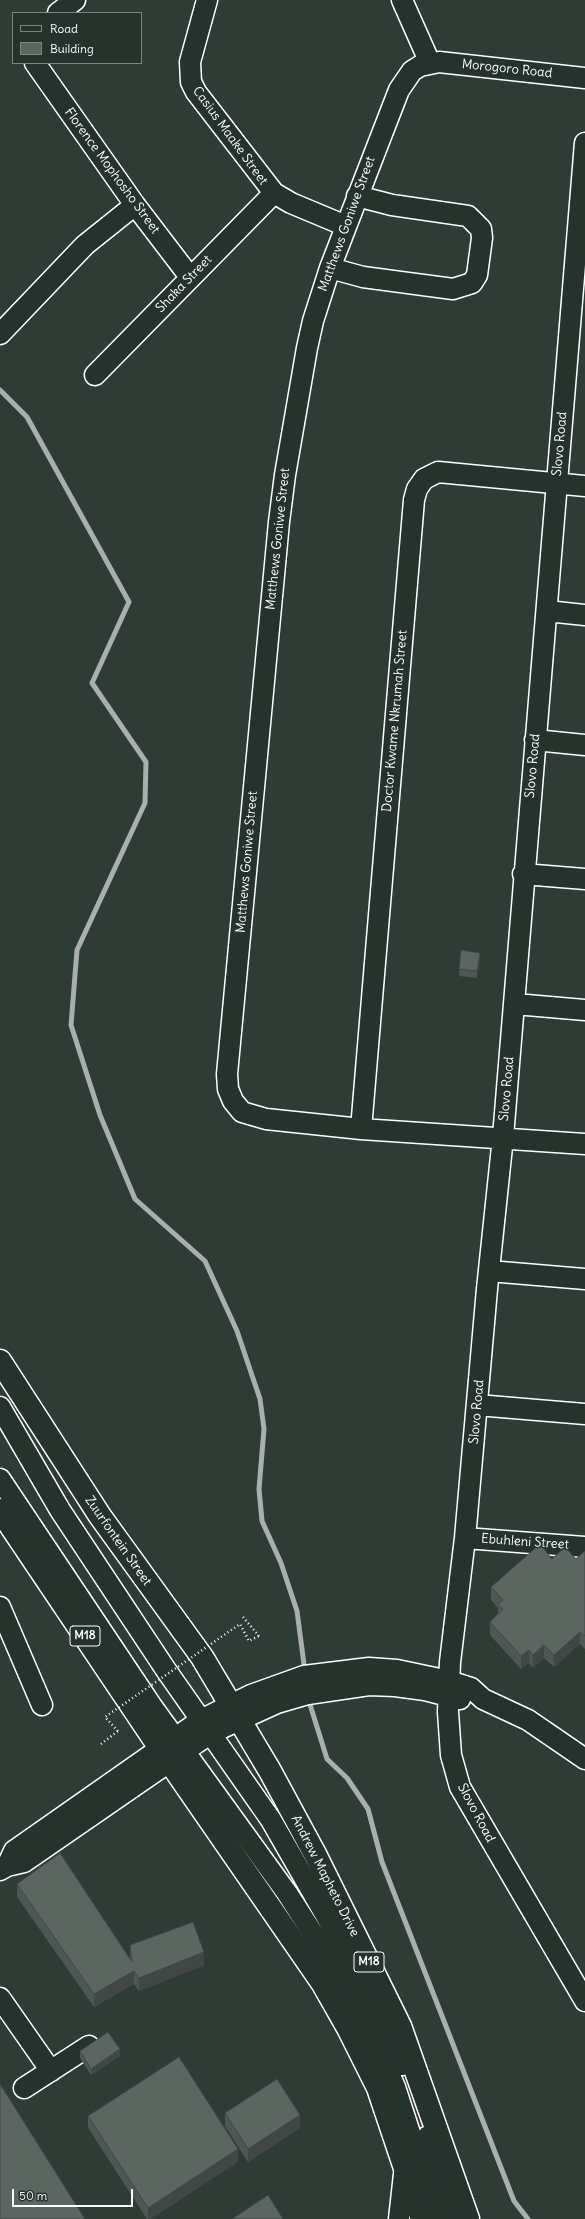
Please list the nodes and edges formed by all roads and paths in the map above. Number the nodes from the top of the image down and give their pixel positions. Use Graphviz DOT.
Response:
graph roads {
  1 [pos="75,0"];
  2 [pos="207,0"];
  3 [pos="402,0"];
  4 [pos="59,12"];
  5 [pos="430,63"];
  6 [pos="36,64"];
  7 [pos="585,78"];
  8 [pos="585,143"];
  9 [pos="274,193"];
  10 [pos="357,196"];
  11 [pos="135,205"];
  12 [pos="582,213"];
  13 [pos="346,226"];
  14 [pos="330,268"];
  15 [pos="190,277"];
  16 [pos="0,334"];
  17 [pos="577,350"];
  18 [pos="95,375"];
  19 [pos="556,483"];
  20 [pos="585,486"];
  21 [pos="547,611"];
  22 [pos="585,615"];
  23 [pos="535,740"];
  24 [pos="585,745"];
  25 [pos="523,874"];
  26 [pos="585,879"];
  27 [pos="514,1004"];
  28 [pos="585,1010"];
  29 [pos="361,1129"];
  30 [pos="503,1137"];
  31 [pos="585,1144"];
  32 [pos="489,1271"];
  33 [pos="585,1279"];
  34 [pos="0,1361"];
  35 [pos="477,1405"];
  36 [pos="0,1407"];
  37 [pos="585,1414"];
  38 [pos="0,1479"];
  39 [pos="0,1510"];
  40 [pos="466,1538"];
  41 [pos="585,1547"];
  42 [pos="0,1607"];
  43 [pos="243,1617"];
  44 [pos="449,1688"];
  45 [pos="42,1705"];
  46 [pos="235,1711"];
  47 [pos="206,1726"];
  48 [pos="101,1744"];
  49 [pos="172,1749"];
  50 [pos="585,1759"];
  51 [pos="3,1868"];
  52 [pos="0,1998"];
  53 [pos="585,2001"];
  54 [pos="89,2046"];
  55 [pos="51,2071"];
  56 [pos="24,2088"];
  57 [pos="405,2165"];
  58 [pos="399,2219"];
  59 [pos="422,2219"];
  60 [pos="438,2219"];
  61 [pos="454,2219"];
  62 [pos="468,2219"];
  1 -- 4 [label="street"];
  2 -- 9 [label="street, Casius Maake Street"];
  3 -- 5 [label="street"];
  5 -- 7 [label="street, Morogoro Road"];
  5 -- 10 [label="street, Matthews Goniwe Street"];
  6 -- 11 [label="street, Florence Mophosho Street"];
  8 -- 12 [label="street, Slovo Road"];
  9 -- 13 [label="street, Casius Maake Street"];
  9 -- 15 [label="street, Shaka Street"];
  10 -- 13 [label="street, Matthews Goniwe Street"];
  10 -- 14 [label="street"];
  11 -- 15 [label="street, Florence Mophosho Street"];
  11 -- 16 [label="street"];
  12 -- 17 [label="street, Slovo Road"];
  13 -- 14 [label="street, Matthews Goniwe Street"];
  14 -- 29 [label="street, Matthews Goniwe Street"];
  15 -- 18 [label="street, Shaka Street"];
  17 -- 19 [label="street, Slovo Road"];
  19 -- 20 [label="street, Doctor Kwame Nkrumah Street"];
  19 -- 21 [label="street, Slovo Road"];
  19 -- 29 [label="street, Doctor Kwame Nkrumah Street"];
  21 -- 22 [label="street"];
  21 -- 23 [label="street, Slovo Road"];
  23 -- 24 [label="street"];
  23 -- 25 [label="street, Slovo Road"];
  25 -- 26 [label="street"];
  25 -- 27 [label="street, Slovo Road"];
  27 -- 28 [label="street"];
  27 -- 30 [label="street, Slovo Road"];
  29 -- 30 [label="street"];
  30 -- 31 [label="street"];
  30 -- 32 [label="street, Slovo Road"];
  32 -- 33 [label="street"];
  32 -- 35 [label="street, Slovo Road"];
  34 -- 46 [label="main road, Zuurfontein Street / M18"];
  35 -- 37 [label="street"];
  35 -- 40 [label="street, Slovo Road"];
  36 -- 47 [label="street"];
  38 -- 49 [label="street"];
  39 -- 49 [label="main road, M18"];
  40 -- 41 [label="street, Ebuhleni Street"];
  40 -- 44 [label="street, Slovo Road"];
  42 -- 45 [label="street"];
  43 -- 48 [label="path, bridge"];
  44 -- 46 [label="street"];
  44 -- 50 [label="street"];
  44 -- 53 [label="street, Slovo Road"];
  46 -- 47 [label="street"];
  46 -- 62 [label="main road, Andrew Mapheto Drive / M18"];
  47 -- 49 [label="street"];
  47 -- 61 [label="street"];
  49 -- 51 [label="street"];
  49 -- 57 [label="main road, M18"];
  49 -- 60 [label="street"];
  52 -- 55 [label="street"];
  54 -- 55 [label="street"];
  55 -- 56 [label="street"];
  57 -- 58 [label="street"];
  57 -- 59 [label="main road, M18"];
}
